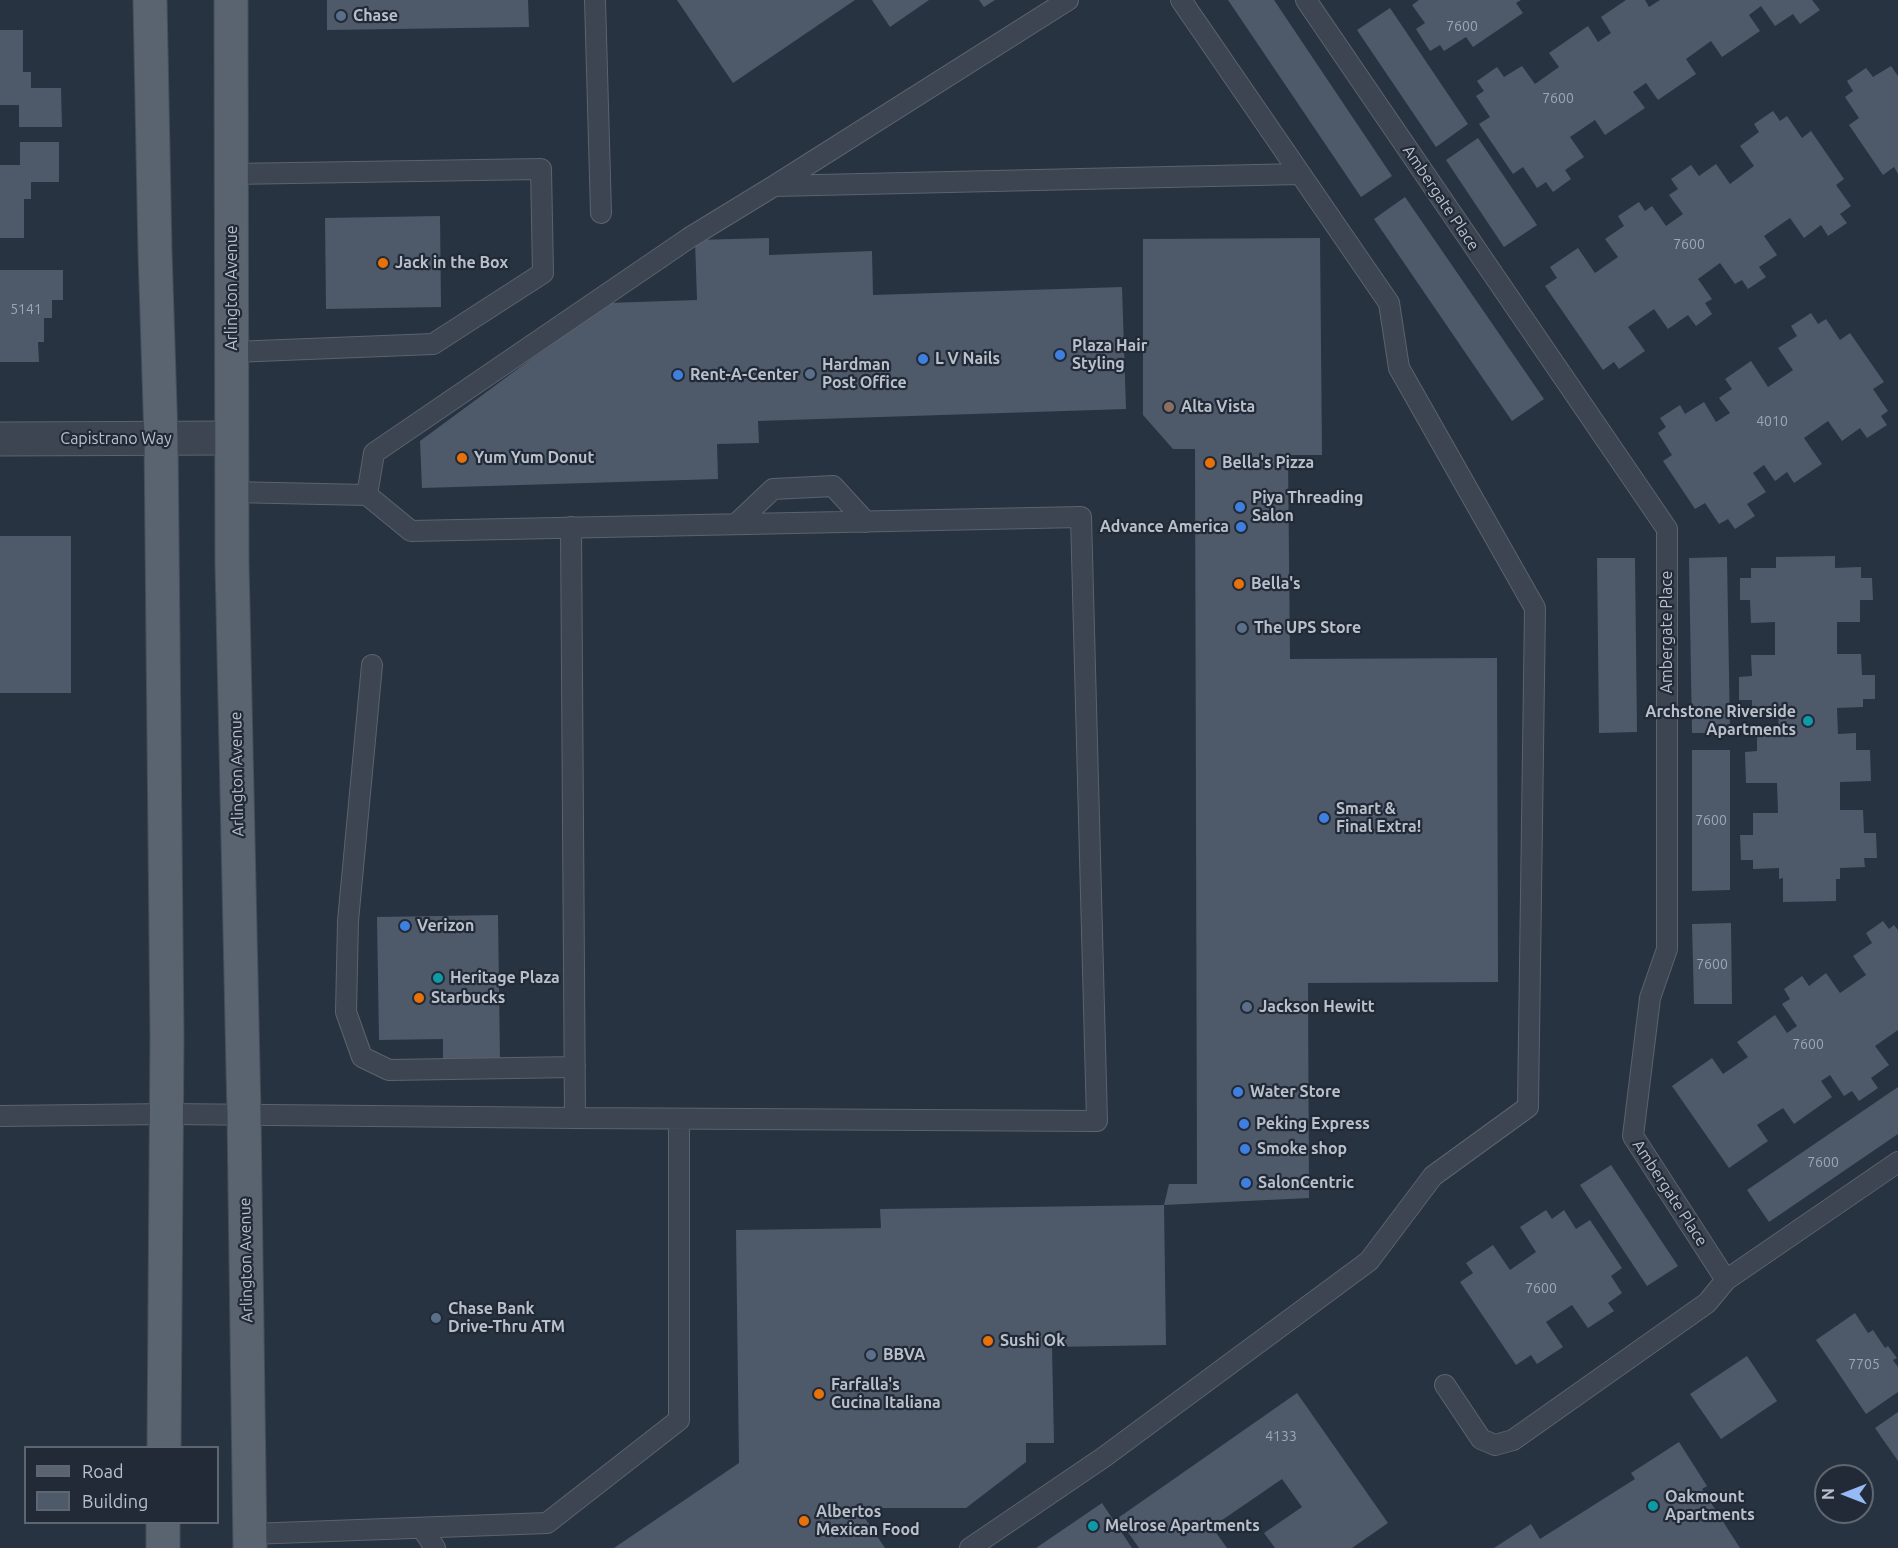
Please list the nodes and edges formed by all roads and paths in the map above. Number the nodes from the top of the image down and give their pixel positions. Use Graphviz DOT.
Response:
graph roads {
  1 [pos="150,0"];
  2 [pos="231,0"];
  3 [pos="596,0"];
  4 [pos="1068,0"];
  5 [pos="1181,0"];
  6 [pos="1306,0"];
  7 [pos="231,174"];
  8 [pos="1300,174"];
  9 [pos="774,186"];
  10 [pos="601,213"];
  11 [pos="233,352"];
  12 [pos="161,438"];
  13 [pos="231,438"];
  14 [pos="0,440"];
  15 [pos="231,492"];
  16 [pos="367,495"];
  17 [pos="866,522"];
  18 [pos="736,524"];
  19 [pos="571,527"];
  20 [pos="372,665"];
  21 [pos="575,1067"];
  22 [pos="168,1114"];
  23 [pos="244,1114"];
  24 [pos="0,1116"];
  25 [pos="575,1118"];
  26 [pos="678,1119"];
  27 [pos="1898,1162"];
  28 [pos="1726,1280"];
  29 [pos="1444,1385"];
  30 [pos="164,1446"];
  31 [pos="164,1524"];
  32 [pos="422,1528"];
  33 [pos="250,1541"];
  34 [pos="163,1548"];
  35 [pos="435,1548"];
  36 [pos="970,1548"];
  1 -- 12 [label="main road"];
  2 -- 7 [label="main road, Arlington Avenue"];
  3 -- 10 [label="lane"];
  4 -- 9 [label="lane"];
  5 -- 8 [label="lane"];
  6 -- 28 [label="lane, Ambergate Place"];
  7 -- 11 [label="main road, Arlington Avenue"];
  7 -- 11 [label="lane"];
  8 -- 9 [label="lane"];
  8 -- 36 [label="lane"];
  9 -- 16 [label="lane"];
  11 -- 13 [label="main road, Arlington Avenue"];
  12 -- 13 [label="street, Capistrano Way"];
  12 -- 14 [label="street, Capistrano Way"];
  12 -- 22 [label="main road"];
  13 -- 15 [label="main road, Arlington Avenue"];
  15 -- 16 [label="lane"];
  15 -- 23 [label="main road, Arlington Avenue"];
  16 -- 19 [label="lane"];
  17 -- 18 [label="lane"];
  17 -- 18 [label="lane"];
  17 -- 26 [label="lane"];
  18 -- 19 [label="lane"];
  19 -- 21 [label="lane"];
  20 -- 21 [label="lane"];
  21 -- 25 [label="lane"];
  22 -- 23 [label="lane"];
  22 -- 24 [label="lane"];
  22 -- 30 [label="main road"];
  23 -- 25 [label="lane"];
  23 -- 33 [label="main road, Arlington Avenue"];
  25 -- 26 [label="lane"];
  26 -- 32 [label="lane"];
  27 -- 28 [label="lane"];
  28 -- 29 [label="lane"];
  31 -- 34 [label="main road"];
  32 -- 33 [label="lane"];
  32 -- 35 [label="lane"];
}
